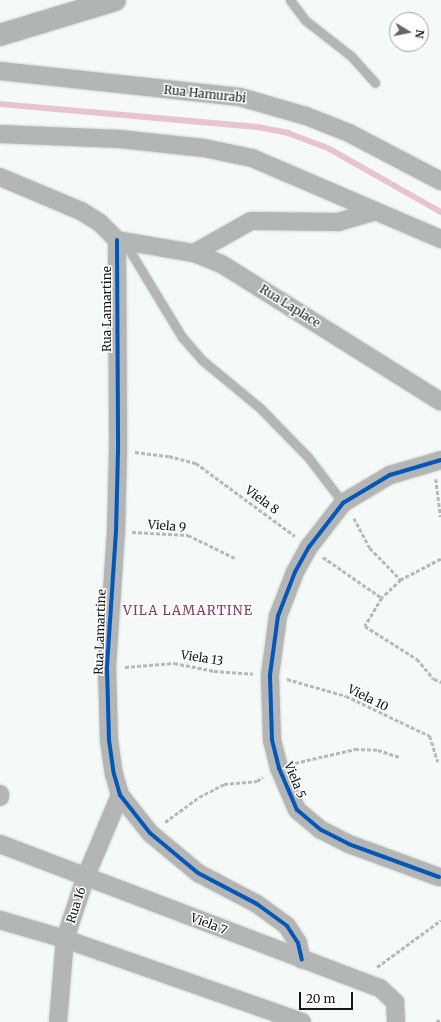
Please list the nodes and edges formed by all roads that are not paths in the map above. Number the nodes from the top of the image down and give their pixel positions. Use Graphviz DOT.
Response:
graph roads {
  1 [pos="115,0"];
  2 [pos="290,0"];
  3 [pos="0,35"];
  4 [pos="0,71"];
  5 [pos="375,83"];
  6 [pos="0,134"];
  7 [pos="0,177"];
  8 [pos="441,181"];
  9 [pos="374,212"];
  10 [pos="441,239"];
  11 [pos="121,242"];
  12 [pos="194,253"];
  13 [pos="441,402"];
  14 [pos="438,460"];
  15 [pos="343,502"];
  16 [pos="0,794"];
  17 [pos="120,795"];
  18 [pos="0,797"];
  19 [pos="0,844"];
  20 [pos="86,876"];
  21 [pos="439,877"];
  22 [pos="0,920"];
  23 [pos="65,939"];
  24 [pos="302,960"];
  25 [pos="58,1022"];
  26 [pos="302,1022"];
  27 [pos="396,1022"];
  1 -- 3 [label="street"];
  2 -- 5 [label="lane"];
  4 -- 8 [label="street, Rua Hamurabi"];
  6 -- 9 [label="street"];
  7 -- 11 [label="street"];
  9 -- 10 [label="street"];
  9 -- 12 [label="street"];
  11 -- 12 [label="street, Rua Laplace"];
  11 -- 15 [label="lane"];
  11 -- 17 [label="street, Rua Lamartine"];
  12 -- 13 [label="street, Rua Laplace"];
  14 -- 15 [label="street"];
  15 -- 21 [label="street, Viela 5"];
  16 -- 18 [label="street"];
  17 -- 20 [label="street, Rua 16"];
  17 -- 24 [label="street, Rua Lamartine"];
  19 -- 20 [label="street, Viela 7"];
  20 -- 23 [label="street, Rua 16"];
  20 -- 24 [label="street, Viela 7"];
  22 -- 23 [label="street"];
  23 -- 25 [label="street, Rua 16"];
  23 -- 26 [label="street"];
  24 -- 27 [label="street, Viela 7"];
}
